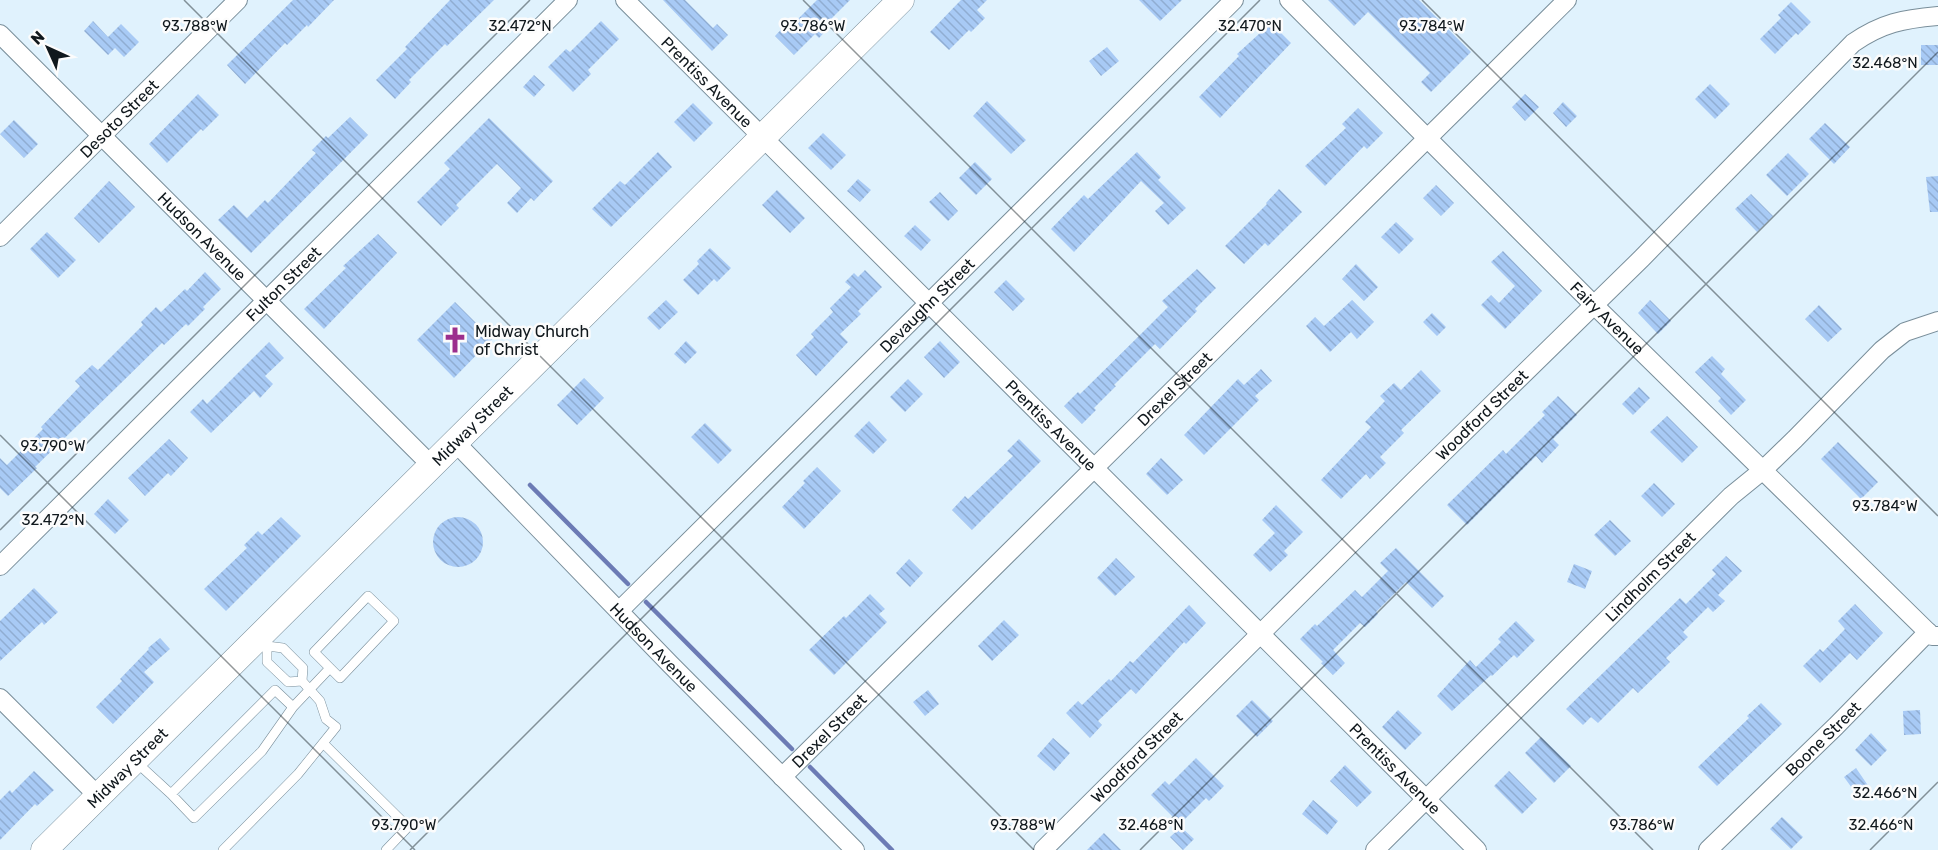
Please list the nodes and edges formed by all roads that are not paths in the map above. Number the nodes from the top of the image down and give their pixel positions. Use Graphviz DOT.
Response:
graph roads {
  1 [pos="238,0"];
  2 [pos="568,0"];
  3 [pos="625,0"];
  4 [pos="901,0"];
  5 [pos="1234,0"];
  6 [pos="1289,0"];
  7 [pos="1567,0"];
  8 [pos="1938,16"];
  9 [pos="0,34"];
  10 [pos="101,136"];
  11 [pos="763,137"];
  12 [pos="1427,137"];
  13 [pos="0,237"];
  14 [pos="267,301"];
  15 [pos="928,303"];
  16 [pos="1594,305"];
  17 [pos="1938,321"];
  18 [pos="455,442"];
  19 [pos="431,465"];
  20 [pos="1094,468"];
  21 [pos="1763,470"];
  22 [pos="0,567"];
  23 [pos="619,611"];
  24 [pos="1261,634"];
  25 [pos="1933,634"];
  26 [pos="263,642"];
  27 [pos="286,651"];
  28 [pos="272,666"];
  29 [pos="330,668"];
  30 [pos="302,681"];
  31 [pos="310,690"];
  32 [pos="0,698"];
  33 [pos="292,707"];
  34 [pos="323,743"];
  35 [pos="135,760"];
  36 [pos="782,777"];
  37 [pos="171,794"];
  38 [pos="98,796"];
  39 [pos="1426,799"];
  40 [pos="44,850"];
  41 [pos="224,850"];
  42 [pos="386,850"];
  43 [pos="855,850"];
  44 [pos="1043,850"];
  45 [pos="1375,850"];
  46 [pos="1477,850"];
  47 [pos="1707,850"];
  1 -- 10 [label="street, Desoto Street"];
  2 -- 14 [label="street, Fulton Street"];
  3 -- 11 [label="street, Prentiss Avenue"];
  4 -- 11 [label="street, Midway Street"];
  5 -- 15 [label="street, Devaughn Street"];
  6 -- 12 [label="street, Fairy Avenue"];
  7 -- 12 [label="street, Drexel Street"];
  8 -- 16 [label="street, Woodford Street"];
  9 -- 10 [label="street, Hudson Avenue"];
  10 -- 13 [label="street, Desoto Street"];
  10 -- 14 [label="street, Hudson Avenue"];
  11 -- 15 [label="street, Prentiss Avenue"];
  11 -- 18 [label="street, Midway Street"];
  12 -- 16 [label="street, Fairy Avenue"];
  12 -- 20 [label="street, Drexel Street"];
  14 -- 19 [label="street, Hudson Avenue"];
  14 -- 22 [label="street, Fulton Street"];
  15 -- 20 [label="street, Prentiss Avenue"];
  15 -- 23 [label="street, Devaughn Street"];
  16 -- 21 [label="street, Fairy Avenue"];
  16 -- 24 [label="street, Woodford Street"];
  17 -- 21 [label="street, Lindholm Street"];
  18 -- 19 [label="street, Midway Street"];
  18 -- 23 [label="street, Hudson Avenue"];
  19 -- 26 [label="street, Midway Street"];
  20 -- 24 [label="street, Prentiss Avenue"];
  20 -- 36 [label="street, Drexel Street"];
  21 -- 25 [label="street, Fairy Avenue"];
  21 -- 39 [label="street, Lindholm Street"];
  23 -- 36 [label="street, Hudson Avenue"];
  24 -- 39 [label="street, Prentiss Avenue"];
  24 -- 44 [label="street, Woodford Street"];
  25 -- 47 [label="street, Boone Street"];
  26 -- 27 [label="lane"];
  26 -- 28 [label="lane"];
  26 -- 35 [label="street, Midway Street"];
  27 -- 28 [label="lane"];
  27 -- 30 [label="lane"];
  28 -- 30 [label="lane"];
  29 -- 29 [label="lane"];
  29 -- 31 [label="lane"];
  30 -- 31 [label="lane"];
  31 -- 33 [label="lane"];
  31 -- 34 [label="lane"];
  32 -- 38 [label="street"];
  33 -- 37 [label="lane"];
  33 -- 37 [label="lane"];
  34 -- 41 [label="lane"];
  34 -- 42 [label="lane"];
  35 -- 37 [label="lane"];
  35 -- 38 [label="street, Midway Street"];
  36 -- 43 [label="street, Hudson Avenue"];
  38 -- 40 [label="street, Midway Street"];
  39 -- 45 [label="street, Lindholm Street"];
  39 -- 46 [label="street, Prentiss Avenue"];
}
